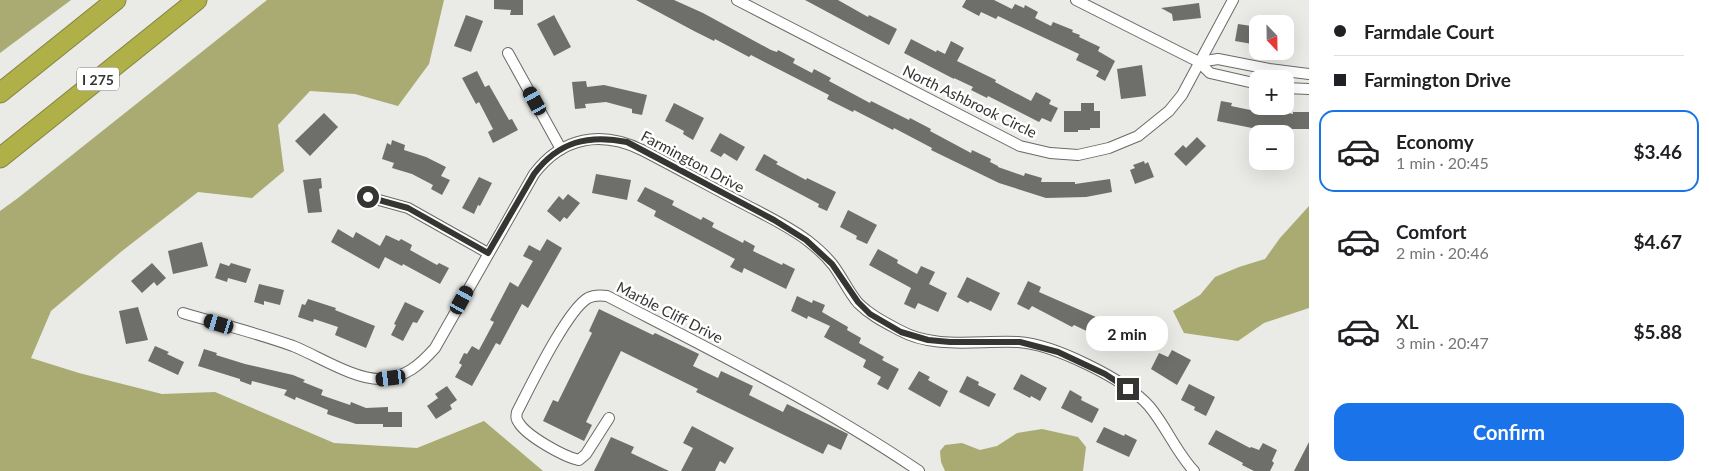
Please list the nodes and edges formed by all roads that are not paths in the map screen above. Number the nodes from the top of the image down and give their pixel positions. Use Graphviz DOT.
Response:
graph roads {
  1 [pos="116,0"];
  2 [pos="197,0"];
  3 [pos="737,0"];
  4 [pos="1076,0"];
  5 [pos="1233,0"];
  6 [pos="508,53"];
  7 [pos="1199,62"];
  8 [pos="1309,74"];
  9 [pos="1249,82"];
  10 [pos="1294,88"];
  11 [pos="1309,89"];
  12 [pos="0,93"];
  13 [pos="561,149"];
  14 [pos="0,158"];
  15 [pos="368,197"];
  16 [pos="488,253"];
  17 [pos="183,313"];
  18 [pos="609,418"];
  19 [pos="919,471"];
  20 [pos="1194,471"];
  1 -- 12 [label="highway"];
  2 -- 14 [label="highway, I 275"];
  3 -- 7 [label="street, North Ashbrook Circle"];
  4 -- 7 [label="street"];
  5 -- 7 [label="street, North Ashbrook Circle"];
  6 -- 13 [label="street"];
  7 -- 8 [label="street"];
  7 -- 9 [label="street"];
  10 -- 11 [label="street"];
  13 -- 16 [label="street, Farmington Drive"];
  13 -- 20 [label="street, Farmington Drive"];
  15 -- 16 [label="street"];
  16 -- 17 [label="street, Farmington Drive"];
  18 -- 19 [label="street, Marble Cliff Drive"];
}
